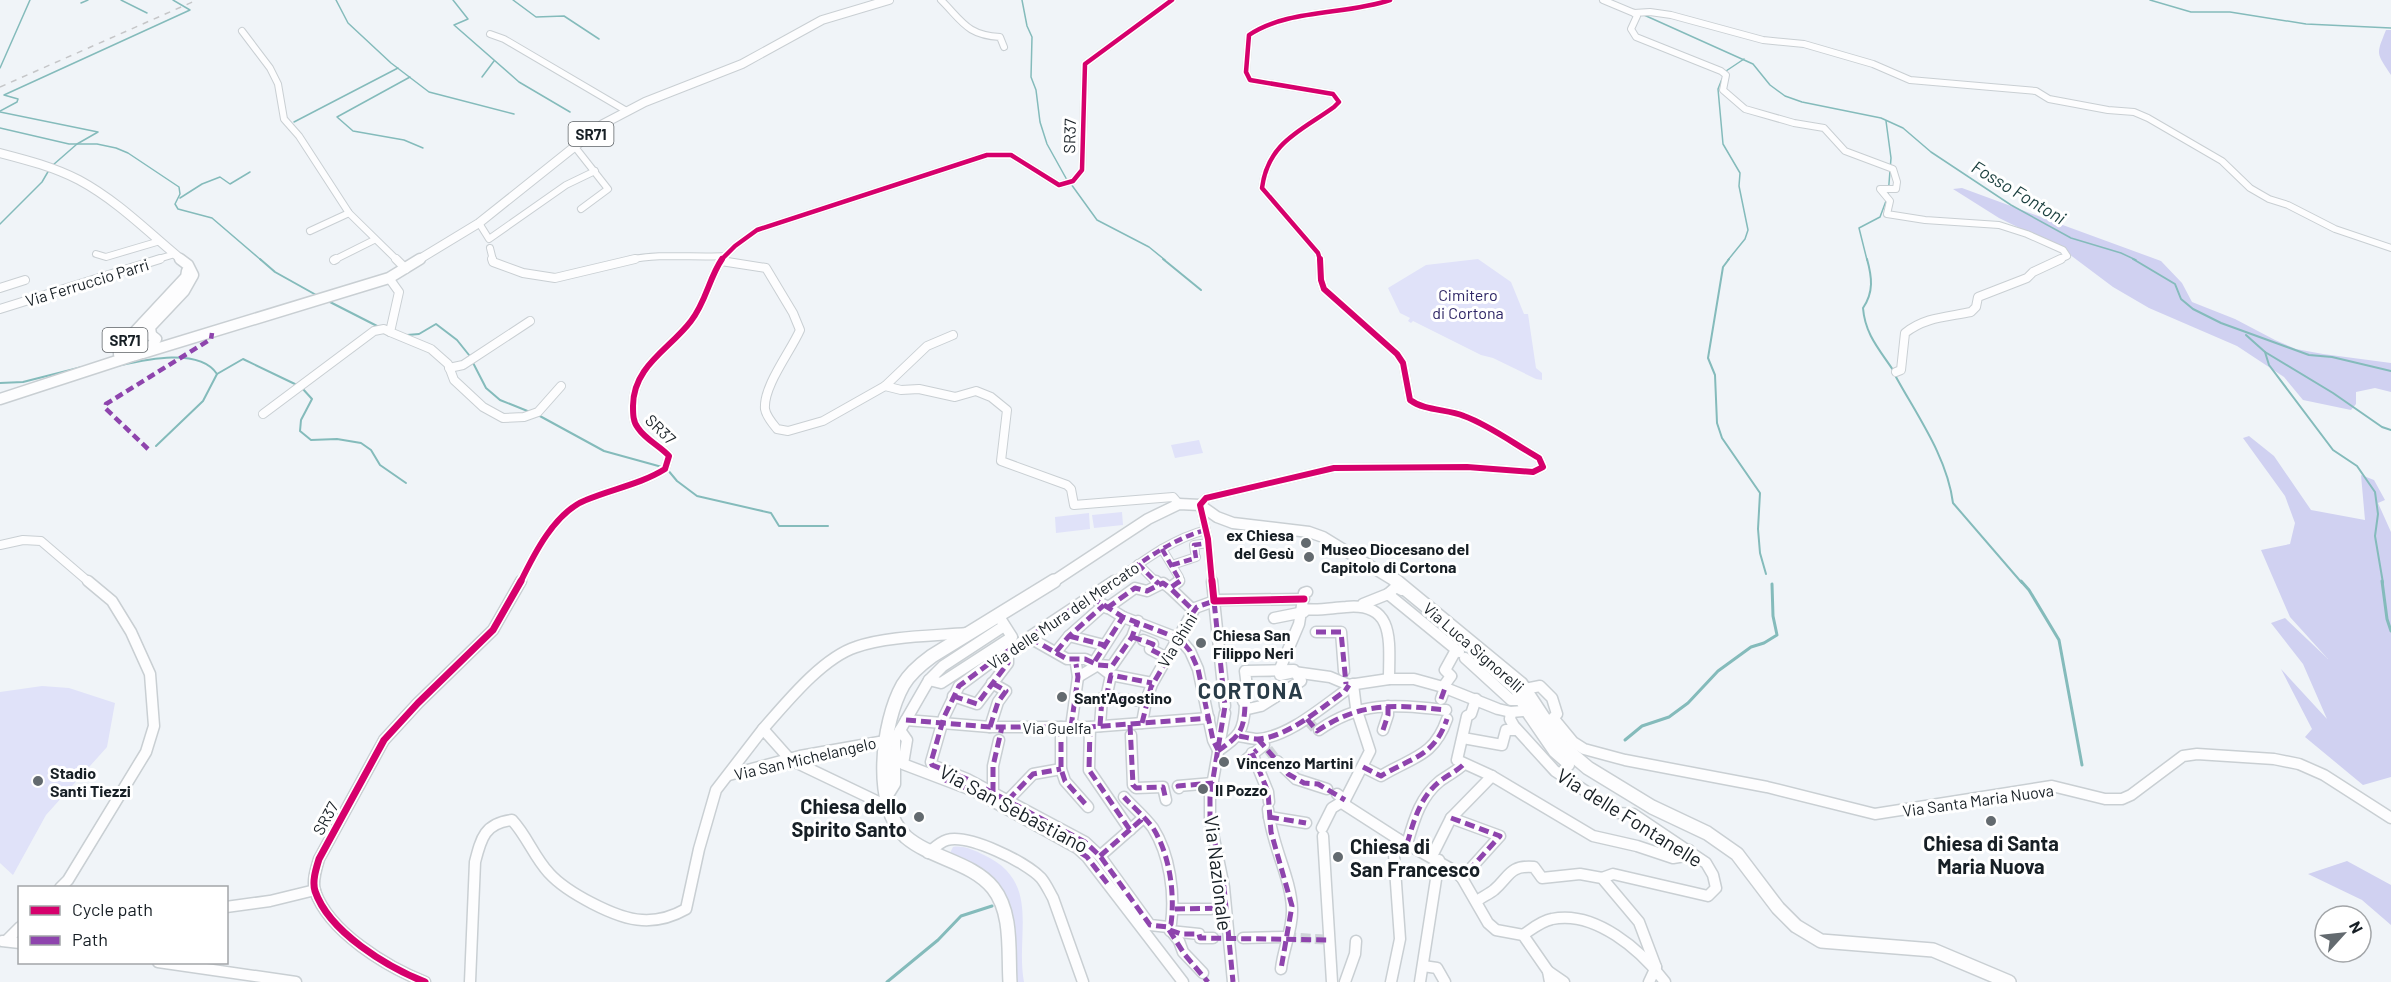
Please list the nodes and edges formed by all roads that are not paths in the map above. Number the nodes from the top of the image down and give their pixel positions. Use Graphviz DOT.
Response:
graph roads {
  1 [pos="889,0"];
  2 [pos="941,0"];
  3 [pos="1172,0"];
  4 [pos="1390,0"];
  5 [pos="1603,0"];
  6 [pos="1634,13"];
  7 [pos="242,31"];
  8 [pos="490,34"];
  9 [pos="1004,47"];
  10 [pos="625,110"];
  11 [pos="575,147"];
  12 [pos="0,153"];
  13 [pos="595,171"];
  14 [pos="581,209"];
  15 [pos="349,213"];
  16 [pos="480,224"];
  17 [pos="310,231"];
  18 [pos="374,240"];
  19 [pos="160,241"];
  20 [pos="490,248"];
  21 [pos="2391,248"];
  22 [pos="96,254"];
  23 [pos="175,254"];
  24 [pos="724,259"];
  25 [pos="334,260"];
  26 [pos="188,265"];
  27 [pos="406,269"];
  28 [pos="389,278"];
  29 [pos="25,280"];
  30 [pos="0,288"];
  31 [pos="0,309"];
  32 [pos="530,321"];
  33 [pos="390,332"];
  34 [pos="952,334"];
  35 [pos="130,337"];
  36 [pos="154,337"];
  37 [pos="176,343"];
  38 [pos="118,351"];
  39 [pos="143,353"];
  40 [pos="132,356"];
  41 [pos="449,368"];
  42 [pos="90,371"];
  43 [pos="1896,372"];
  44 [pos="561,386"];
  45 [pos="885,387"];
  46 [pos="0,399"];
  47 [pos="263,414"];
  48 [pos="1179,504"];
  49 [pos="1200,505"];
  50 [pos="1206,530"];
  51 [pos="1208,543"];
  52 [pos="0,545"];
  53 [pos="1162,549"];
  54 [pos="1138,564"];
  55 [pos="1172,565"];
  56 [pos="1159,584"];
  57 [pos="1170,588"];
  58 [pos="1388,594"];
  59 [pos="1087,600"];
  60 [pos="1214,601"];
  61 [pos="1363,604"];
  62 [pos="1106,607"];
  63 [pos="1193,610"];
  64 [pos="1304,611"];
  65 [pos="1123,617"];
  66 [pos="1274,618"];
  67 [pos="1001,620"];
  68 [pos="1138,621"];
  69 [pos="1316,632"];
  70 [pos="970,633"];
  71 [pos="1069,636"];
  72 [pos="1030,638"];
  73 [pos="1136,638"];
  74 [pos="1180,639"];
  75 [pos="1104,645"];
  76 [pos="1008,651"];
  77 [pos="1056,652"];
  78 [pos="1460,653"];
  79 [pos="1167,658"];
  80 [pos="1096,663"];
  81 [pos="1076,664"];
  82 [pos="1279,671"];
  83 [pos="1294,672"];
  84 [pos="1111,675"];
  85 [pos="1078,677"];
  86 [pos="1389,679"];
  87 [pos="929,680"];
  88 [pos="1347,681"];
  89 [pos="1152,682"];
  90 [pos="992,683"];
  91 [pos="1444,687"];
  92 [pos="1504,694"];
  93 [pos="1523,694"];
  94 [pos="953,696"];
  95 [pos="1106,698"];
  96 [pos="1441,699"];
  97 [pos="1476,699"];
  98 [pos="1144,701"];
  99 [pos="1245,705"];
  100 [pos="1388,706"];
  101 [pos="1356,708"];
  102 [pos="1498,708"];
  103 [pos="1532,710"];
  104 [pos="1511,712"];
  105 [pos="1209,718"];
  106 [pos="906,720"];
  107 [pos="1550,721"];
  108 [pos="941,723"];
  109 [pos="1142,723"];
  110 [pos="990,727"];
  111 [pos="1066,727"];
  112 [pos="1095,727"];
  113 [pos="763,729"];
  114 [pos="1131,729"];
  115 [pos="900,730"];
  116 [pos="1319,730"];
  117 [pos="1383,730"];
  118 [pos="1517,730"];
  119 [pos="1001,732"];
  120 [pos="1239,736"];
  121 [pos="1463,738"];
  122 [pos="885,741"];
  123 [pos="1263,744"];
  124 [pos="1218,751"];
  125 [pos="1252,753"];
  126 [pos="790,759"];
  127 [pos="1277,761"];
  128 [pos="1243,762"];
  129 [pos="1464,764"];
  130 [pos="1363,767"];
  131 [pos="1060,769"];
  132 [pos="1560,774"];
  133 [pos="726,776"];
  134 [pos="1492,776"];
  135 [pos="1213,783"];
  136 [pos="1179,788"];
  137 [pos="1327,789"];
  138 [pos="993,792"];
  139 [pos="1124,797"];
  140 [pos="1341,799"];
  141 [pos="1008,800"];
  142 [pos="1166,800"];
  143 [pos="888,802"];
  144 [pos="1088,807"];
  145 [pos="1269,809"];
  146 [pos="1142,816"];
  147 [pos="1451,818"];
  148 [pos="2391,818"];
  149 [pos="1306,823"];
  150 [pos="1130,830"];
  151 [pos="1403,841"];
  152 [pos="1689,850"];
  153 [pos="928,853"];
  154 [pos="1100,856"];
  155 [pos="1435,858"];
  156 [pos="1462,878"];
  157 [pos="1602,878"];
  158 [pos="62,886"];
  159 [pos="315,890"];
  160 [pos="1477,902"];
  161 [pos="228,907"];
  162 [pos="1220,908"];
  163 [pos="1175,909"];
  164 [pos="1170,927"];
  165 [pos="18,929"];
  166 [pos="1523,935"];
  167 [pos="1213,938"];
  168 [pos="1243,938"];
  169 [pos="1286,938"];
  170 [pos="3,941"];
  171 [pos="1356,941"];
  172 [pos="18,943"];
  173 [pos="165,964"];
  174 [pos="1423,966"];
  175 [pos="1656,968"];
  176 [pos="1281,969"];
  177 [pos="1205,977"];
  178 [pos="1549,977"];
  179 [pos="296,982"];
  180 [pos="425,982"];
  181 [pos="470,982"];
  182 [pos="1010,982"];
  183 [pos="1083,982"];
  184 [pos="1183,982"];
  185 [pos="1233,982"];
  186 [pos="1332,982"];
  187 [pos="1345,982"];
  188 [pos="1391,982"];
  189 [pos="1420,982"];
  190 [pos="1445,982"];
  191 [pos="1564,982"];
  192 [pos="1649,982"];
  193 [pos="1665,982"];
  194 [pos="2009,982"];
  1 -- 10 [label="main road, SR71"];
  2 -- 9 [label="street"];
  3 -- 24 [label="street, SR37"];
  4 -- 49 [label="street"];
  5 -- 6 [label="street"];
  6 -- 21 [label="street"];
  6 -- 43 [label="street"];
  7 -- 15 [label="street"];
  8 -- 10 [label="street"];
  10 -- 11 [label="main road, SR71"];
  11 -- 13 [label="street"];
  11 -- 16 [label="main road, SR71"];
  12 -- 19 [label="main road"];
  13 -- 14 [label="street"];
  13 -- 16 [label="street"];
  15 -- 17 [label="street"];
  15 -- 18 [label="street"];
  16 -- 27 [label="main road, SR71"];
  18 -- 25 [label="street"];
  18 -- 27 [label="street"];
  19 -- 22 [label="street, Via Ferruccio Parri"];
  19 -- 23 [label="main road"];
  20 -- 24 [label="street"];
  23 -- 26 [label="main road"];
  23 -- 31 [label="street, Via Ferruccio Parri"];
  24 -- 45 [label="street"];
  24 -- 159 [label="street, SR37"];
  26 -- 35 [label="main road"];
  26 -- 36 [label="main road"];
  27 -- 28 [label="main road, SR71"];
  28 -- 33 [label="street"];
  28 -- 37 [label="main road, SR71"];
  29 -- 30 [label="street, Via Ferruccio Parri"];
  32 -- 41 [label="street"];
  33 -- 41 [label="street"];
  33 -- 47 [label="street"];
  34 -- 45 [label="street"];
  35 -- 36 [label="main road, SR71"];
  35 -- 38 [label="main road, SR71"];
  36 -- 37 [label="main road, SR71"];
  36 -- 39 [label="main road, SR71"];
  37 -- 39 [label="main road, SR71"];
  38 -- 40 [label="main road, SR71"];
  38 -- 42 [label="main road, SR71"];
  39 -- 40 [label="main road, SR71"];
  40 -- 42 [label="main road, SR71"];
  41 -- 44 [label="street"];
  42 -- 46 [label="main road, SR71"];
  45 -- 48 [label="street"];
  48 -- 49 [label="main road, Via Luca Signorelli"];
  48 -- 67 [label="main road, Via Luca Signorelli"];
  49 -- 50 [label="street, Via Nazionale"];
  49 -- 93 [label="main road, Via Luca Signorelli"];
  50 -- 51 [label="street, Via Nazionale"];
  50 -- 53 [label="street, Via delle Mura del Mercato"];
  51 -- 55 [label="street"];
  51 -- 60 [label="street, Via Nazionale"];
  52 -- 158 [label="street"];
  53 -- 54 [label="street, Via delle Mura del Mercato"];
  53 -- 55 [label="street"];
  54 -- 56 [label="street"];
  54 -- 59 [label="street, Via delle Mura del Mercato"];
  55 -- 57 [label="street"];
  56 -- 57 [label="street"];
  56 -- 62 [label="street"];
  57 -- 63 [label="street"];
  58 -- 61 [label="street"];
  58 -- 78 [label="street"];
  58 -- 93 [label="street"];
  59 -- 62 [label="street"];
  59 -- 72 [label="street, Via delle Mura del Mercato"];
  60 -- 63 [label="street, Via Ghini"];
  60 -- 64 [label="street"];
  60 -- 124 [label="street, Via Nazionale"];
  61 -- 64 [label="street"];
  61 -- 86 [label="street"];
  62 -- 65 [label="street"];
  62 -- 71 [label="street"];
  63 -- 74 [label="street, Via Ghini"];
  64 -- 66 [label="street"];
  64 -- 82 [label="street"];
  65 -- 68 [label="street"];
  65 -- 75 [label="street"];
  67 -- 70 [label="main road, Via Luca Signorelli"];
  67 -- 87 [label="street"];
  67 -- 87 [label="street"];
  68 -- 73 [label="street"];
  68 -- 74 [label="street"];
  69 -- 88 [label="street"];
  70 -- 113 [label="street"];
  70 -- 122 [label="main road, Via Luca Signorelli"];
  71 -- 75 [label="street"];
  71 -- 77 [label="street"];
  72 -- 76 [label="street, Via delle Mura del Mercato"];
  72 -- 77 [label="street"];
  73 -- 79 [label="street"];
  73 -- 80 [label="street"];
  74 -- 79 [label="street, Via Ghini"];
  74 -- 105 [label="street"];
  75 -- 80 [label="street"];
  76 -- 90 [label="street"];
  76 -- 94 [label="street, Via delle Mura del Mercato"];
  77 -- 80 [label="street"];
  78 -- 91 [label="street"];
  78 -- 92 [label="street"];
  79 -- 89 [label="street, Via Ghini"];
  80 -- 84 [label="street"];
  80 -- 85 [label="street"];
  81 -- 85 [label="street"];
  82 -- 83 [label="street"];
  82 -- 99 [label="street"];
  83 -- 88 [label="street"];
  83 -- 99 [label="street"];
  84 -- 89 [label="street"];
  84 -- 95 [label="street"];
  85 -- 111 [label="street"];
  86 -- 88 [label="street"];
  86 -- 91 [label="street"];
  87 -- 106 [label="street"];
  88 -- 101 [label="street"];
  88 -- 123 [label="street"];
  89 -- 98 [label="street, Via Ghini"];
  90 -- 94 [label="street"];
  90 -- 110 [label="street"];
  91 -- 96 [label="street"];
  91 -- 97 [label="street"];
  92 -- 93 [label="street"];
  92 -- 102 [label="street"];
  93 -- 103 [label="main road, Via Luca Signorelli"];
  93 -- 107 [label="street"];
  94 -- 108 [label="street, Via delle Mura del Mercato"];
  95 -- 98 [label="street"];
  95 -- 112 [label="street"];
  97 -- 102 [label="street"];
  97 -- 121 [label="street"];
  98 -- 109 [label="street, Via Ghini"];
  99 -- 120 [label="street"];
  100 -- 101 [label="street"];
  100 -- 117 [label="street"];
  100 -- 130 [label="street"];
  101 -- 116 [label="street"];
  101 -- 130 [label="street"];
  102 -- 104 [label="street"];
  103 -- 104 [label="street"];
  103 -- 107 [label="main road, Via Luca Signorelli"];
  103 -- 132 [label="street"];
  104 -- 118 [label="street, Via delle Fontanelle"];
  105 -- 109 [label="street, Via Guelfa"];
  105 -- 124 [label="street"];
  106 -- 108 [label="street, Via Guelfa"];
  106 -- 115 [label="street"];
  107 -- 148 [label="street, Via Santa Maria Nuova"];
  107 -- 194 [label="main road, Via Luca Signorelli"];
  108 -- 110 [label="street, Via Guelfa"];
  108 -- 138 [label="street, Via San Sebastiano"];
  109 -- 114 [label="street, Via Guelfa"];
  110 -- 119 [label="street, Via Guelfa"];
  111 -- 112 [label="street, Via Guelfa"];
  111 -- 119 [label="street, Via Guelfa"];
  111 -- 131 [label="street"];
  112 -- 114 [label="street, Via Guelfa"];
  112 -- 150 [label="street"];
  113 -- 126 [label="street"];
  113 -- 133 [label="street"];
  114 -- 142 [label="street"];
  115 -- 143 [label="street"];
  115 -- 184 [label="street"];
  118 -- 121 [label="street"];
  118 -- 132 [label="street, Via delle Fontanelle"];
  119 -- 138 [label="street"];
  120 -- 123 [label="street"];
  120 -- 124 [label="street"];
  121 -- 129 [label="street"];
  122 -- 126 [label="street, Via San Michelangelo"];
  122 -- 143 [label="main road, Via Luca Signorelli"];
  123 -- 125 [label="street"];
  124 -- 135 [label="street, Via Nazionale"];
  125 -- 128 [label="street"];
  125 -- 145 [label="street"];
  126 -- 133 [label="street, Via San Michelangelo"];
  126 -- 143 [label="street"];
  127 -- 137 [label="street"];
  129 -- 134 [label="street"];
  129 -- 151 [label="street"];
  130 -- 140 [label="street"];
  131 -- 141 [label="street"];
  131 -- 144 [label="street"];
  132 -- 152 [label="street, Via delle Fontanelle"];
  133 -- 181 [label="street"];
  134 -- 147 [label="street"];
  134 -- 152 [label="street"];
  135 -- 136 [label="street"];
  135 -- 162 [label="street, Via Nazionale"];
  138 -- 141 [label="street, Via San Sebastiano"];
  139 -- 146 [label="street"];
  140 -- 151 [label="street"];
  140 -- 186 [label="street"];
  141 -- 154 [label="street, Via San Sebastiano"];
  143 -- 153 [label="main road"];
  145 -- 149 [label="street"];
  145 -- 169 [label="street"];
  146 -- 150 [label="street"];
  146 -- 163 [label="street"];
  147 -- 155 [label="street"];
  147 -- 156 [label="street"];
  150 -- 154 [label="street"];
  151 -- 155 [label="street"];
  151 -- 188 [label="street"];
  152 -- 157 [label="street, Via delle Fontanelle"];
  153 -- 182 [label="main road"];
  153 -- 183 [label="street"];
  154 -- 164 [label="street, Via San Sebastiano"];
  155 -- 156 [label="street"];
  155 -- 174 [label="street"];
  156 -- 160 [label="street"];
  157 -- 160 [label="street"];
  157 -- 175 [label="street"];
  159 -- 161 [label="street"];
  159 -- 180 [label="street"];
  160 -- 166 [label="street"];
  162 -- 163 [label="street"];
  162 -- 185 [label="street, Via Nazionale"];
  163 -- 164 [label="street"];
  164 -- 167 [label="street, Via San Sebastiano"];
  164 -- 177 [label="street"];
  165 -- 170 [label="street"];
  166 -- 175 [label="street"];
  166 -- 178 [label="street"];
  168 -- 169 [label="street"];
  169 -- 176 [label="street"];
  170 -- 172 [label="street"];
  171 -- 187 [label="street"];
  173 -- 179 [label="street"];
  174 -- 189 [label="street"];
  174 -- 190 [label="street"];
  175 -- 192 [label="street"];
  175 -- 193 [label="street"];
  178 -- 191 [label="street"];
}
